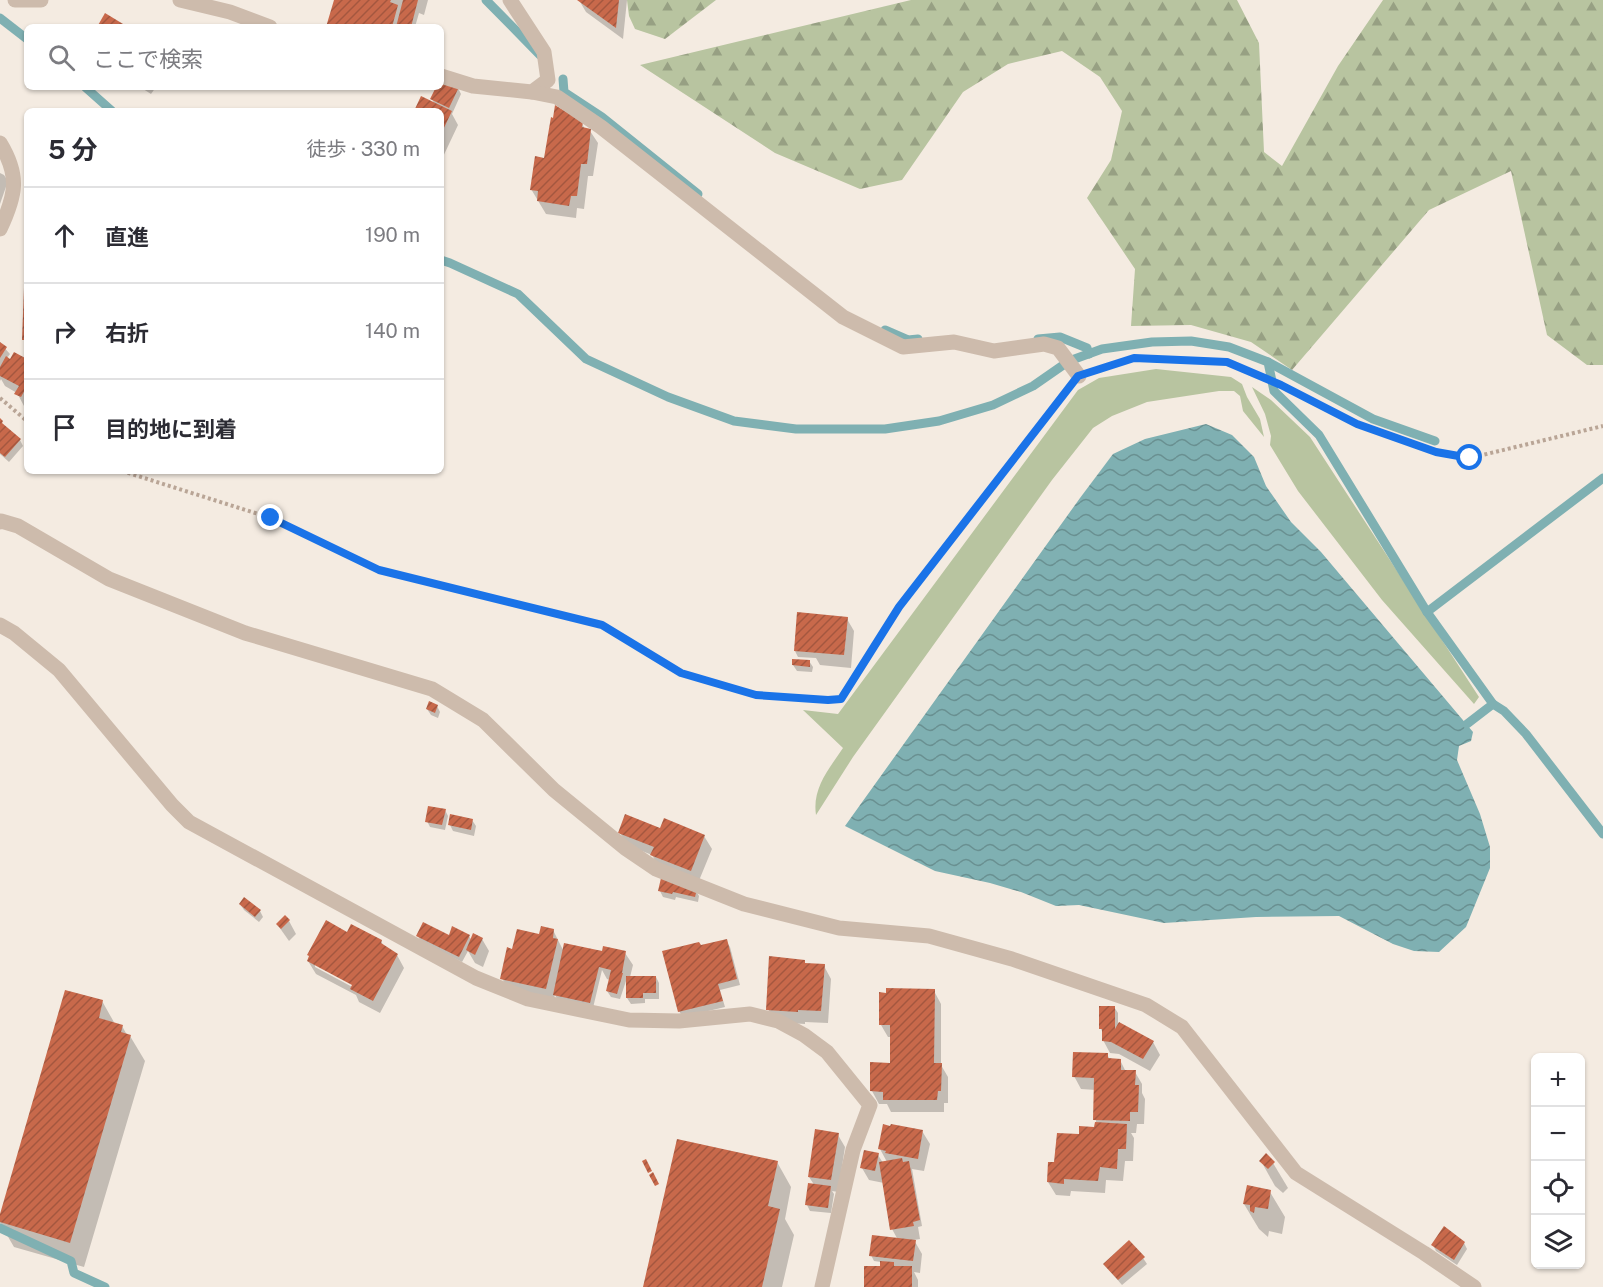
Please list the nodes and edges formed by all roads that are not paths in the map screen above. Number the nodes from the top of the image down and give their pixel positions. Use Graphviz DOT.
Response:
graph roads {
  1 [pos="15,0"];
  2 [pos="41,0"];
  3 [pos="180,0"];
  4 [pos="510,0"];
  5 [pos="262,24"];
  6 [pos="444,77"];
  7 [pos="532,92"];
  8 [pos="0,143"];
  9 [pos="0,229"];
  10 [pos="1071,366"];
  11 [pos="0,521"];
  12 [pos="0,625"];
  13 [pos="822,1287"];
  14 [pos="1474,1287"];
  1 -- 2 [label="street"];
  3 -- 5 [label="street"];
  4 -- 7 [label="street"];
  6 -- 7 [label="street"];
  7 -- 10 [label="street"];
  8 -- 9 [label="street"];
  11 -- 14 [label="street"];
  12 -- 13 [label="street"];
}
